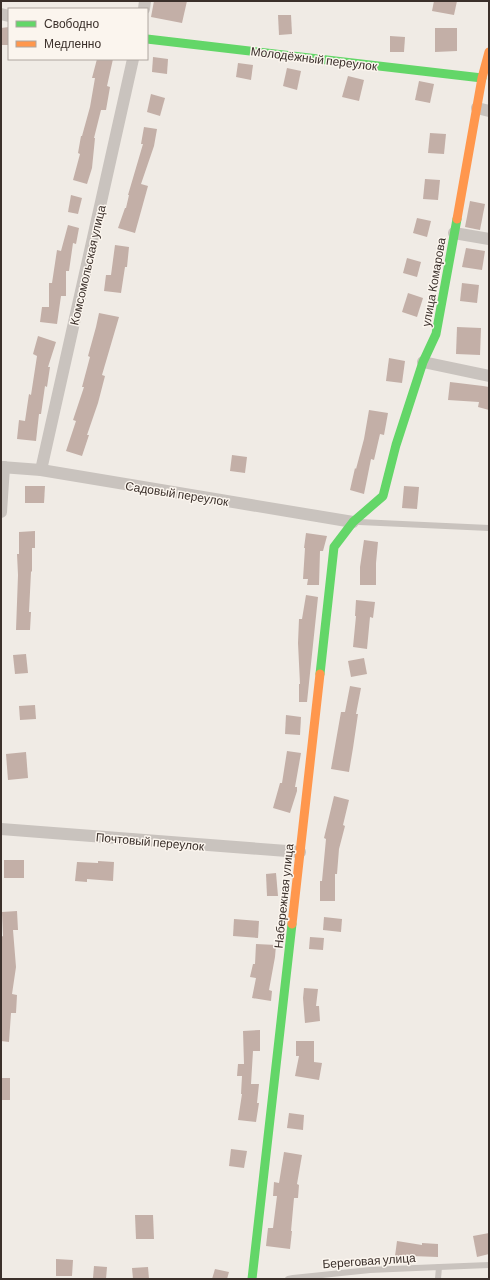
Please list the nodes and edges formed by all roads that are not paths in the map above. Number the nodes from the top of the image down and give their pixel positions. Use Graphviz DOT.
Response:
graph roads {
  1 [pos="148,39"];
  2 [pos="489,52"];
  3 [pos="133,60"];
  4 [pos="482,78"];
  5 [pos="477,108"];
  6 [pos="489,111"];
  7 [pos="454,233"];
  8 [pos="489,239"];
  9 [pos="423,362"];
  10 [pos="489,376"];
  11 [pos="2,467"];
  12 [pos="41,470"];
  13 [pos="1,512"];
  14 [pos="353,522"];
  15 [pos="489,528"];
  16 [pos="1,829"];
  17 [pos="300,852"];
  18 [pos="489,1265"];
  19 [pos="439,1267"];
  20 [pos="252,1279"];
  21 [pos="288,1279"];
  22 [pos="438,1279"];
  1 -- 4 [label="street, Молодёжный переулок"];
  2 -- 4 [label="street, улица Комарова"];
  3 -- 12 [label="street, Комсомольская улица"];
  4 -- 5 [label="street, улица Комарова"];
  5 -- 6 [label="street"];
  5 -- 7 [label="street, улица Комарова"];
  7 -- 8 [label="street"];
  7 -- 9 [label="street, улица Комарова"];
  9 -- 10 [label="street"];
  9 -- 14 [label="street, улица Комарова"];
  11 -- 12 [label="street, Садовый переулок"];
  11 -- 13 [label="street"];
  12 -- 14 [label="street, Садовый переулок"];
  14 -- 15 [label="lane"];
  14 -- 17 [label="street, Набережная улица"];
  16 -- 17 [label="street, Почтовый переулок"];
  17 -- 20 [label="street, Набережная улица"];
  18 -- 19 [label="lane, Береговая улица"];
  19 -- 21 [label="lane, Береговая улица"];
  19 -- 22 [label="lane"];
}
